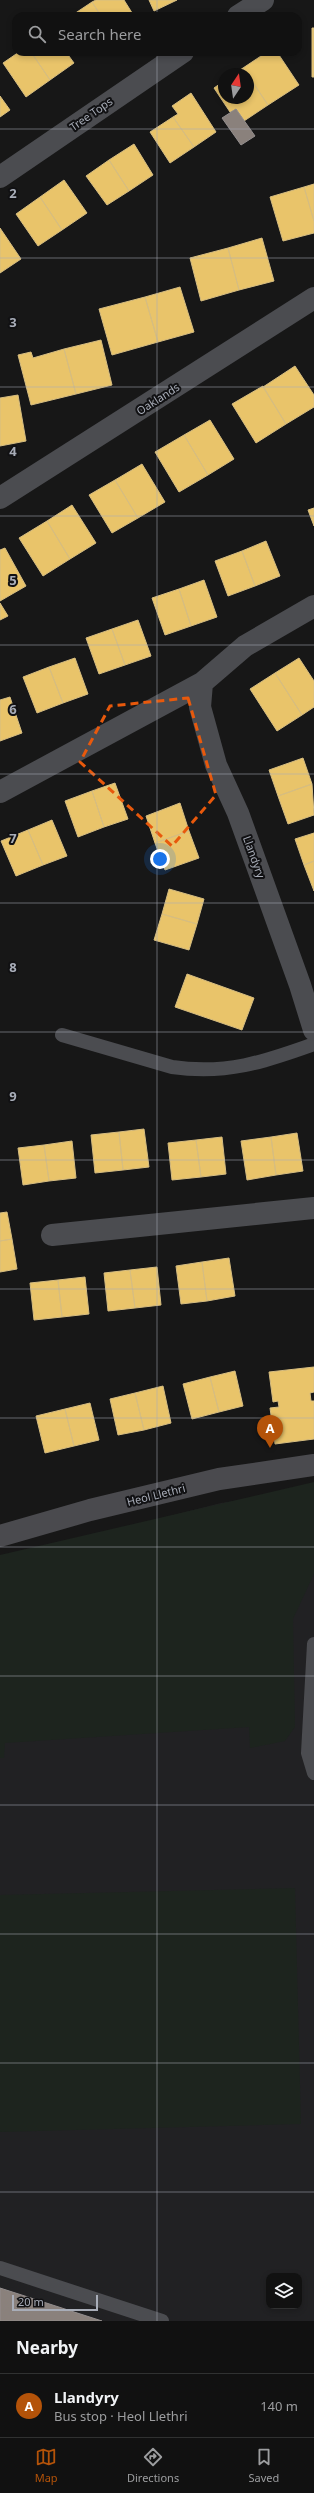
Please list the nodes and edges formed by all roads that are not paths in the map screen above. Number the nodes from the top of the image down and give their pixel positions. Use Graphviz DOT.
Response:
graph roads {
  1 [pos="263,0"];
  2 [pos="244,12"];
  3 [pos="177,56"];
  4 [pos="0,177"];
  5 [pos="314,298"];
  6 [pos="0,498"];
  7 [pos="314,606"];
  8 [pos="202,683"];
  9 [pos="0,792"];
  10 [pos="314,1030"];
  11 [pos="62,1035"];
  12 [pos="314,1044"];
  13 [pos="314,1208"];
  14 [pos="52,1235"];
  15 [pos="314,1465"];
  16 [pos="0,1536"];
  17 [pos="314,1644"];
  18 [pos="314,1773"];
  19 [pos="0,2268"];
  20 [pos="162,2321"];
  1 -- 2 [label="street"];
  3 -- 4 [label="street, Tree Tops"];
  5 -- 6 [label="street, Oaklands"];
  7 -- 8 [label="street"];
  8 -- 9 [label="street"];
  8 -- 10 [label="street, Llandyry"];
  11 -- 12 [label="lane"];
  13 -- 14 [label="street"];
  15 -- 16 [label="main road, Heol Llethri"];
  17 -- 18 [label="lane"];
  19 -- 20 [label="lane"];
}
